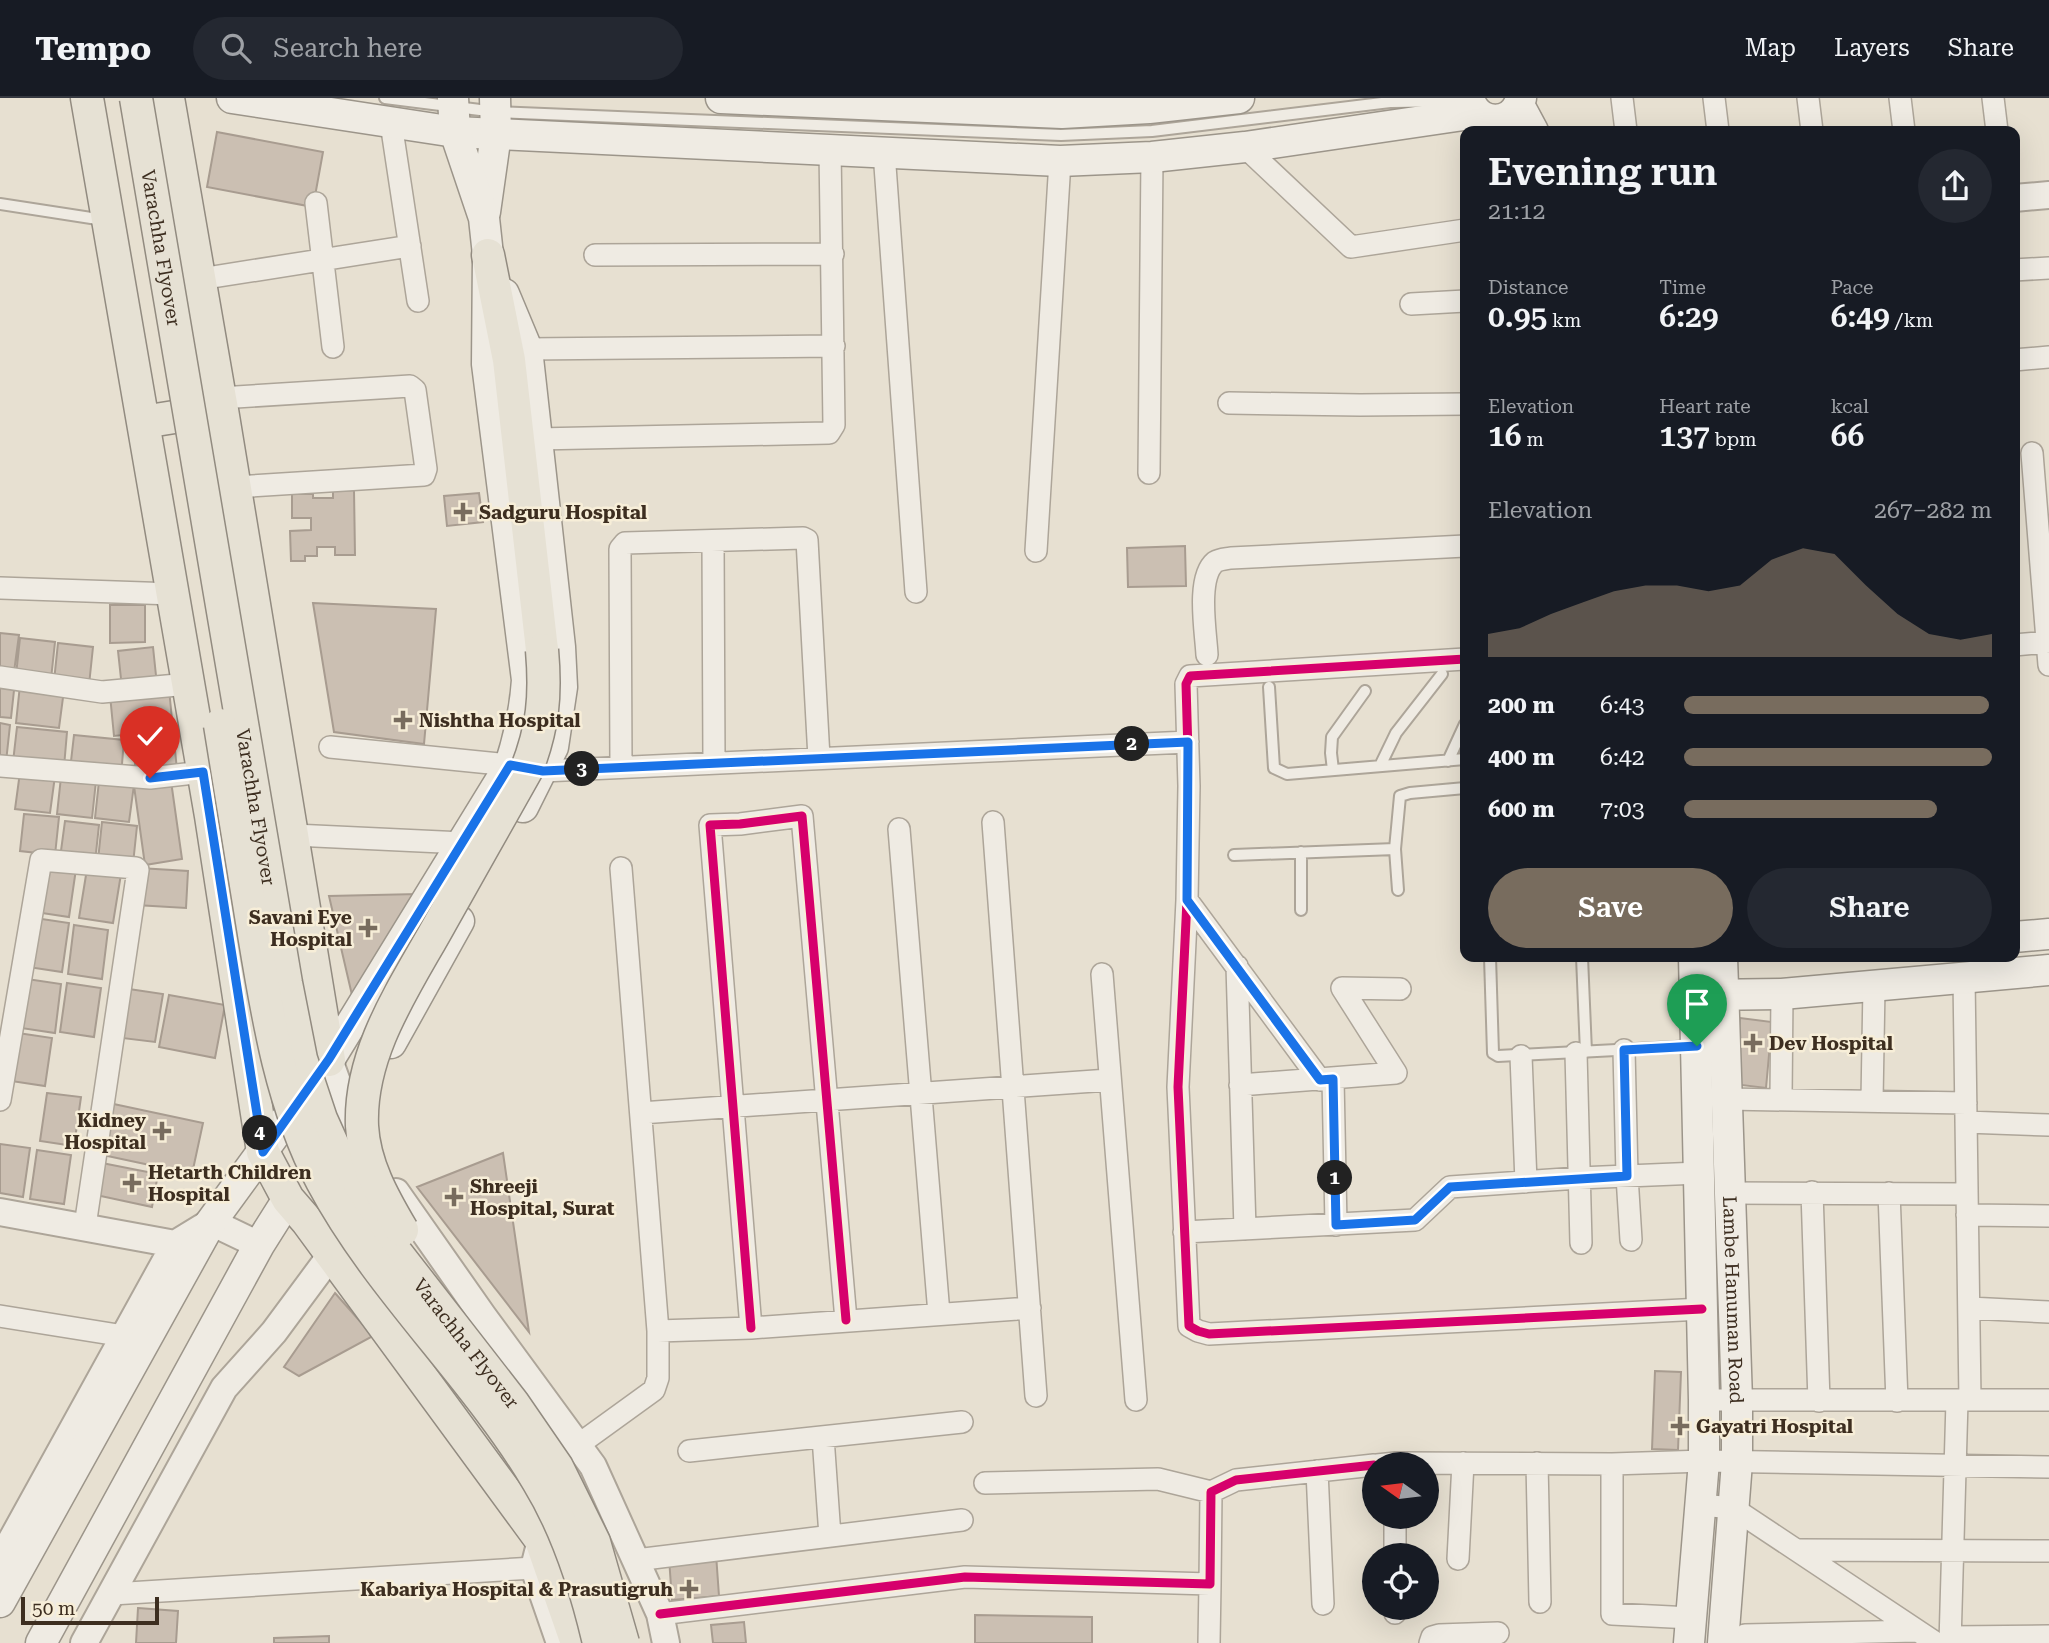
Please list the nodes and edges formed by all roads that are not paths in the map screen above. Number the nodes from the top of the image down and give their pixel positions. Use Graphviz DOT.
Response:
graph roads {
  1 [pos="87,98"];
  2 [pos="117,98"];
  3 [pos="136,98"];
  4 [pos="168,98"];
  5 [pos="232,98"];
  6 [pos="720,98"];
  7 [pos="745,98"];
  8 [pos="1239,98"];
  9 [pos="1622,98"];
  10 [pos="1714,98"];
  11 [pos="1808,98"];
  12 [pos="1900,98"];
  13 [pos="1993,98"];
  14 [pos="778,99"];
  15 [pos="960,103"];
  16 [pos="1500,107"];
  17 [pos="388,111"];
  18 [pos="454,113"];
  19 [pos="496,115"];
  20 [pos="1526,126"];
  21 [pos="1625,126"];
  22 [pos="1717,126"];
  23 [pos="1811,126"];
  24 [pos="1903,126"];
  25 [pos="1996,126"];
  26 [pos="1245,147"];
  27 [pos="830,149"];
  28 [pos="884,152"];
  29 [pos="1152,157"];
  30 [pos="1060,161"];
  31 [pos="2049,195"];
  32 [pos="2020,197"];
  33 [pos="316,203"];
  34 [pos="0,204"];
  35 [pos="484,218"];
  36 [pos="107,221"];
  37 [pos="1460,231"];
  38 [pos="410,246"];
  39 [pos="833,254"];
  40 [pos="488,255"];
  41 [pos="595,255"];
  42 [pos="323,260"];
  43 [pos="2049,268"];
  44 [pos="2020,270"];
  45 [pos="200,279"];
  46 [pos="418,301"];
  47 [pos="1460,301"];
  48 [pos="1411,304"];
  49 [pos="834,346"];
  50 [pos="333,347"];
  51 [pos="527,349"];
  52 [pos="2049,357"];
  53 [pos="2020,359"];
  54 [pos="1229,403"];
  55 [pos="221,404"];
  56 [pos="1460,404"];
  57 [pos="143,422"];
  58 [pos="537,439"];
  59 [pos="2032,453"];
  60 [pos="1149,473"];
  61 [pos="235,487"];
  62 [pos="713,541"];
  63 [pos="1460,546"];
  64 [pos="1036,551"];
  65 [pos="0,588"];
  66 [pos="916,592"];
  67 [pos="173,594"];
  68 [pos="2048,642"];
  69 [pos="2020,644"];
  70 [pos="1207,656"];
  71 [pos="1460,659"];
  72 [pos="2049,665"];
  73 [pos="1442,674"];
  74 [pos="0,677"];
  75 [pos="188,684"];
  76 [pos="1269,687"];
  77 [pos="1365,691"];
  78 [pos="1460,735"];
  79 [pos="1188,742"];
  80 [pos="330,747"];
  81 [pos="819,758"];
  82 [pos="1460,760"];
  83 [pos="1448,761"];
  84 [pos="714,763"];
  85 [pos="510,765"];
  86 [pos="0,766"];
  87 [pos="1380,766"];
  88 [pos="621,767"];
  89 [pos="1333,770"];
  90 [pos="543,771"];
  91 [pos="203,772"];
  92 [pos="1460,788"];
  93 [pos="993,822"];
  94 [pos="899,829"];
  95 [pos="293,835"];
  96 [pos="463,843"];
  97 [pos="1395,849"];
  98 [pos="1301,852"];
  99 [pos="1234,855"];
  100 [pos="621,868"];
  101 [pos="1398,890"];
  102 [pos="1187,900"];
  103 [pos="1301,910"];
  104 [pos="2049,917"];
  105 [pos="2020,919"];
  106 [pos="2049,934"];
  107 [pos="2020,936"];
  108 [pos="2049,954"];
  109 [pos="2020,957"];
  110 [pos="1490,962"];
  111 [pos="1582,962"];
  112 [pos="1698,962"];
  113 [pos="1722,962"];
  114 [pos="1965,962"];
  115 [pos="1237,966"];
  116 [pos="2049,970"];
  117 [pos="1102,974"];
  118 [pos="1964,978"];
  119 [pos="1874,987"];
  120 [pos="1400,989"];
  121 [pos="1783,994"];
  122 [pos="1723,995"];
  123 [pos="1697,1046"];
  124 [pos="1624,1050"];
  125 [pos="1581,1052"];
  126 [pos="1521,1056"];
  127 [pos="329,1059"];
  128 [pos="1109,1080"];
  129 [pos="1326,1080"];
  130 [pos="1240,1085"];
  131 [pos="1013,1088"];
  132 [pos="922,1093"];
  133 [pos="1727,1098"];
  134 [pos="1781,1098"];
  135 [pos="827,1099"];
  136 [pos="0,1100"];
  137 [pos="1872,1100"];
  138 [pos="734,1106"];
  139 [pos="641,1113"];
  140 [pos="1966,1113"];
  141 [pos="349,1115"];
  142 [pos="2049,1125"];
  143 [pos="263,1152"];
  144 [pos="1699,1173"];
  145 [pos="1627,1176"];
  146 [pos="1579,1178"];
  147 [pos="1526,1182"];
  148 [pos="1812,1192"];
  149 [pos="1730,1193"];
  150 [pos="1889,1193"];
  151 [pos="288,1199"];
  152 [pos="1967,1204"];
  153 [pos="0,1212"];
  154 [pos="2049,1216"];
  155 [pos="211,1222"];
  156 [pos="1336,1225"];
  157 [pos="85,1226"];
  158 [pos="1245,1229"];
  159 [pos="1184,1232"];
  160 [pos="1631,1240"];
  161 [pos="1581,1243"];
  162 [pos="175,1244"];
  163 [pos="260,1245"];
  164 [pos="331,1255"];
  165 [pos="1030,1308"];
  166 [pos="1969,1308"];
  167 [pos="1702,1309"];
  168 [pos="2049,1312"];
  169 [pos="939,1314"];
  170 [pos="0,1316"];
  171 [pos="846,1320"];
  172 [pos="751,1328"];
  173 [pos="658,1331"];
  174 [pos="124,1336"];
  175 [pos="1036,1395"];
  176 [pos="1704,1400"];
  177 [pos="1737,1400"];
  178 [pos="2049,1400"];
  179 [pos="1136,1401"];
  180 [pos="1819,1401"];
  181 [pos="1897,1401"];
  182 [pos="1964,1401"];
  183 [pos="513,1403"];
  184 [pos="962,1422"];
  185 [pos="823,1437"];
  186 [pos="579,1445"];
  187 [pos="689,1451"];
  188 [pos="1704,1461"];
  189 [pos="1737,1462"];
  190 [pos="1439,1463"];
  191 [pos="1463,1463"];
  192 [pos="1537,1463"];
  193 [pos="1612,1464"];
  194 [pos="1362,1466"];
  195 [pos="1955,1466"];
  196 [pos="2049,1467"];
  197 [pos="1317,1471"];
  198 [pos="985,1483"];
  199 [pos="1211,1492"];
  200 [pos="506,1493"];
  201 [pos="1701,1505"];
  202 [pos="1733,1508"];
  203 [pos="962,1520"];
  204 [pos="19,1528"];
  205 [pos="830,1536"];
  206 [pos="1800,1550"];
  207 [pos="1953,1550"];
  208 [pos="2049,1551"];
  209 [pos="537,1554"];
  210 [pos="1458,1559"];
  211 [pos="636,1560"];
  212 [pos="0,1561"];
  213 [pos="1210,1584"];
  214 [pos="111,1594"];
  215 [pos="0,1602"];
  216 [pos="1540,1602"];
  217 [pos="1323,1604"];
  218 [pos="660,1614"];
  219 [pos="1690,1631"];
  220 [pos="1916,1631"];
  221 [pos="1498,1633"];
  222 [pos="2049,1636"];
  223 [pos="1740,1640"];
  224 [pos="1946,1641"];
  225 [pos="41,1643"];
  226 [pos="84,1643"];
  227 [pos="560,1643"];
  228 [pos="577,1643"];
  229 [pos="599,1643"];
  230 [pos="623,1643"];
  231 [pos="666,1643"];
  232 [pos="1209,1643"];
  233 [pos="1430,1643"];
  1 -- 36 [label="main road"];
  2 -- 229 [label="main road, Varachha Flyover, bridge"];
  3 -- 183 [label="main road, Varachha Flyover, bridge"];
  4 -- 45 [label="main road"];
  5 -- 17 [label="main road"];
  6 -- 7 [label="main road"];
  7 -- 14 [label="main road"];
  8 -- 15 [label="main road"];
  9 -- 21 [label="street"];
  10 -- 22 [label="street"];
  11 -- 23 [label="street"];
  12 -- 24 [label="street"];
  13 -- 25 [label="street"];
  14 -- 15 [label="main road"];
  16 -- 19 [label="lane"];
  16 -- 20 [label="main road"];
  16 -- 26 [label="main road"];
  17 -- 18 [label="main road"];
  17 -- 38 [label="street"];
  18 -- 19 [label="main road"];
  18 -- 35 [label="main road"];
  19 -- 27 [label="main road"];
  19 -- 35 [label="main road"];
  26 -- 29 [label="main road"];
  26 -- 37 [label="street"];
  27 -- 28 [label="main road"];
  27 -- 39 [label="street"];
  28 -- 30 [label="main road"];
  28 -- 66 [label="street"];
  29 -- 30 [label="main road"];
  29 -- 60 [label="street"];
  30 -- 64 [label="street"];
  31 -- 32 [label="street"];
  33 -- 42 [label="street"];
  34 -- 36 [label="lane"];
  35 -- 40 [label="main road"];
  36 -- 57 [label="main road"];
  38 -- 42 [label="street"];
  38 -- 46 [label="street"];
  39 -- 41 [label="street"];
  39 -- 49 [label="street"];
  40 -- 51 [label="main road"];
  40 -- 85 [label="main road"];
  40 -- 183 [label="main road, bridge"];
  42 -- 45 [label="street"];
  42 -- 50 [label="street"];
  43 -- 44 [label="street"];
  45 -- 55 [label="main road"];
  47 -- 48 [label="street"];
  49 -- 51 [label="street"];
  49 -- 58 [label="street"];
  51 -- 58 [label="main road"];
  52 -- 53 [label="street"];
  54 -- 56 [label="street"];
  55 -- 57 [label="main road"];
  55 -- 61 [label="main road"];
  55 -- 61 [label="street"];
  57 -- 67 [label="main road"];
  58 -- 90 [label="main road"];
  59 -- 68 [label="street"];
  61 -- 95 [label="main road"];
  62 -- 81 [label="street"];
  62 -- 84 [label="street"];
  62 -- 88 [label="street"];
  63 -- 70 [label="street"];
  65 -- 67 [label="street"];
  67 -- 75 [label="main road"];
  68 -- 69 [label="street"];
  68 -- 72 [label="street"];
  71 -- 79 [label="street"];
  73 -- 87 [label="lane"];
  74 -- 75 [label="street"];
  75 -- 91 [label="main road"];
  76 -- 89 [label="lane"];
  77 -- 89 [label="lane"];
  78 -- 83 [label="lane"];
  79 -- 81 [label="street"];
  79 -- 102 [label="street"];
  80 -- 85 [label="street"];
  81 -- 84 [label="street"];
  82 -- 83 [label="lane"];
  83 -- 87 [label="lane"];
  84 -- 88 [label="street"];
  85 -- 90 [label="street"];
  85 -- 96 [label="main road"];
  86 -- 91 [label="street"];
  87 -- 89 [label="lane"];
  88 -- 90 [label="street"];
  90 -- 141 [label="main road"];
  91 -- 143 [label="main road"];
  92 -- 97 [label="lane"];
  93 -- 131 [label="street"];
  94 -- 132 [label="street"];
  95 -- 96 [label="street"];
  95 -- 127 [label="main road"];
  96 -- 127 [label="main road"];
  97 -- 98 [label="lane"];
  97 -- 101 [label="lane"];
  98 -- 99 [label="lane"];
  98 -- 103 [label="lane"];
  100 -- 139 [label="street"];
  102 -- 115 [label="street"];
  102 -- 159 [label="street"];
  104 -- 105 [label="main road"];
  106 -- 107 [label="main road"];
  108 -- 109 [label="main road"];
  110 -- 126 [label="lane"];
  111 -- 125 [label="lane"];
  112 -- 122 [label="main road, Lambe Hanuman Road"];
  113 -- 122 [label="main road, Lambe Hanuman Road"];
  114 -- 122 [label="main road"];
  115 -- 129 [label="street"];
  115 -- 130 [label="street"];
  116 -- 118 [label="main road"];
  117 -- 128 [label="street"];
  118 -- 119 [label="main road"];
  118 -- 140 [label="street"];
  119 -- 121 [label="main road"];
  119 -- 137 [label="street"];
  120 -- 129 [label="street"];
  121 -- 122 [label="main road"];
  121 -- 134 [label="street"];
  122 -- 123 [label="main road, Lambe Hanuman Road"];
  122 -- 133 [label="main road, Lambe Hanuman Road"];
  123 -- 124 [label="lane"];
  123 -- 144 [label="main road, Lambe Hanuman Road"];
  124 -- 125 [label="lane"];
  124 -- 145 [label="street"];
  125 -- 126 [label="lane"];
  125 -- 146 [label="street"];
  126 -- 147 [label="street"];
  127 -- 141 [label="street"];
  127 -- 143 [label="main road"];
  128 -- 131 [label="street"];
  128 -- 179 [label="street"];
  129 -- 130 [label="street"];
  129 -- 156 [label="street"];
  130 -- 158 [label="street"];
  131 -- 132 [label="street"];
  131 -- 165 [label="street"];
  132 -- 135 [label="street"];
  132 -- 169 [label="street"];
  133 -- 134 [label="street"];
  133 -- 149 [label="main road, Lambe Hanuman Road"];
  134 -- 137 [label="street"];
  135 -- 138 [label="street"];
  135 -- 138 [label="street"];
  135 -- 171 [label="street"];
  136 -- 157 [label="street"];
  137 -- 140 [label="street"];
  138 -- 139 [label="street"];
  138 -- 172 [label="street"];
  139 -- 173 [label="street"];
  140 -- 142 [label="street"];
  140 -- 152 [label="street"];
  141 -- 186 [label="street"];
  143 -- 151 [label="main road"];
  143 -- 155 [label="main road"];
  144 -- 145 [label="street"];
  144 -- 167 [label="main road, Lambe Hanuman Road"];
  145 -- 146 [label="street"];
  145 -- 160 [label="street"];
  146 -- 147 [label="street"];
  146 -- 161 [label="street"];
  147 -- 156 [label="street"];
  148 -- 149 [label="street"];
  148 -- 150 [label="street"];
  148 -- 180 [label="street"];
  149 -- 177 [label="main road, Lambe Hanuman Road"];
  150 -- 152 [label="street"];
  150 -- 181 [label="street"];
  151 -- 163 [label="main road"];
  151 -- 164 [label="main road"];
  152 -- 154 [label="street"];
  152 -- 166 [label="street"];
  153 -- 157 [label="street"];
  155 -- 162 [label="street"];
  155 -- 163 [label="street"];
  155 -- 204 [label="main road"];
  156 -- 158 [label="street"];
  157 -- 162 [label="street"];
  158 -- 159 [label="street"];
  159 -- 167 [label="street"];
  162 -- 174 [label="street"];
  163 -- 225 [label="main road"];
  164 -- 200 [label="main road"];
  164 -- 214 [label="street"];
  165 -- 169 [label="street"];
  165 -- 175 [label="street"];
  166 -- 168 [label="street"];
  166 -- 182 [label="street"];
  167 -- 176 [label="main road, Lambe Hanuman Road"];
  169 -- 171 [label="street"];
  170 -- 174 [label="street"];
  171 -- 172 [label="street"];
  172 -- 173 [label="street"];
  173 -- 186 [label="street"];
  174 -- 204 [label="street"];
  176 -- 177 [label="street"];
  176 -- 188 [label="main road, Lambe Hanuman Road"];
  177 -- 180 [label="street"];
  177 -- 189 [label="main road, Lambe Hanuman Road"];
  178 -- 182 [label="street"];
  180 -- 181 [label="street"];
  181 -- 182 [label="street"];
  182 -- 195 [label="street"];
  183 -- 230 [label="main road, Varachha Flyover, bridge"];
  184 -- 185 [label="street"];
  185 -- 187 [label="street"];
  185 -- 205 [label="street"];
  186 -- 200 [label="street"];
  186 -- 211 [label="street"];
  188 -- 189 [label="street"];
  188 -- 193 [label="street"];
  188 -- 201 [label="main road, Lambe Hanuman Road"];
  189 -- 195 [label="street"];
  189 -- 202 [label="main road, Lambe Hanuman Road"];
  190 -- 191 [label="street"];
  191 -- 192 [label="street"];
  191 -- 210 [label="street"];
  192 -- 193 [label="street"];
  192 -- 216 [label="street"];
  193 -- 219 [label="street"];
  194 -- 197 [label="street"];
  195 -- 196 [label="street"];
  195 -- 207 [label="street"];
  197 -- 199 [label="street"];
  197 -- 217 [label="street"];
  198 -- 199 [label="street"];
  199 -- 213 [label="street"];
  200 -- 209 [label="main road"];
  201 -- 202 [label="street"];
  201 -- 219 [label="main road, Lambe Hanuman Road"];
  202 -- 206 [label="street"];
  202 -- 223 [label="main road, Lambe Hanuman Road"];
  203 -- 205 [label="street"];
  204 -- 212 [label="street"];
  204 -- 215 [label="main road"];
  205 -- 211 [label="street"];
  206 -- 207 [label="street"];
  206 -- 220 [label="street"];
  207 -- 208 [label="street"];
  207 -- 224 [label="street"];
  209 -- 214 [label="street"];
  209 -- 227 [label="street"];
  209 -- 228 [label="main road"];
  211 -- 218 [label="street"];
  213 -- 218 [label="street"];
  213 -- 232 [label="street"];
  214 -- 226 [label="street"];
  218 -- 231 [label="street"];
  220 -- 223 [label="street"];
  220 -- 224 [label="street"];
  221 -- 233 [label="street"];
  222 -- 224 [label="street"];
}
